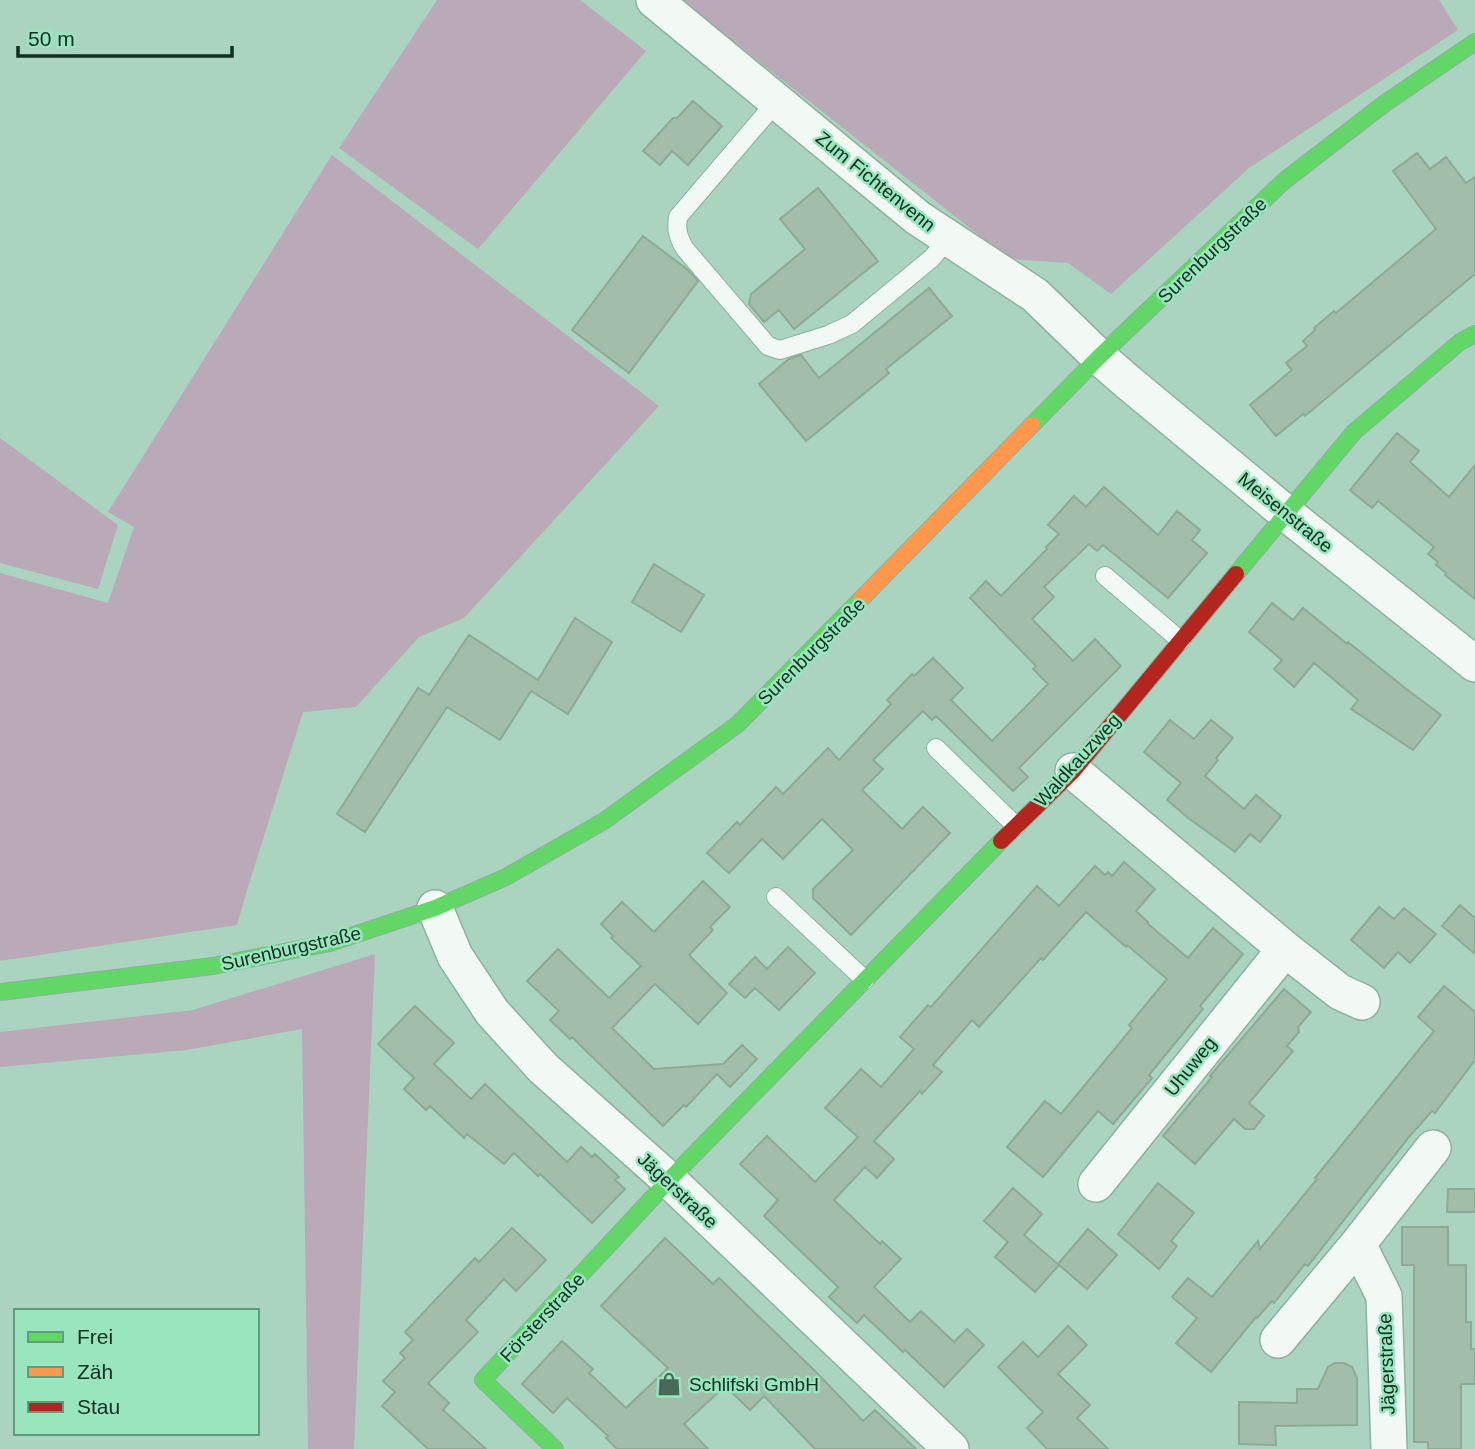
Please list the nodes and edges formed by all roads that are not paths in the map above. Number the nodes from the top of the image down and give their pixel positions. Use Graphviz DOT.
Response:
graph roads {
  1 [pos="654,0"];
  2 [pos="1475,42"];
  3 [pos="777,101"];
  4 [pos="948,238"];
  5 [pos="1475,334"];
  6 [pos="1099,357"];
  7 [pos="1287,514"];
  8 [pos="1105,576"];
  9 [pos="1181,641"];
  10 [pos="1475,664"];
  11 [pos="936,748"];
  12 [pos="1073,771"];
  13 [pos="1016,826"];
  14 [pos="776,897"];
  15 [pos="435,908"];
  16 [pos="1284,948"];
  17 [pos="865,980"];
  18 [pos="0,992"];
  19 [pos="1362,1002"];
  20 [pos="1433,1148"];
  21 [pos="669,1180"];
  22 [pos="1096,1184"];
  23 [pos="1358,1244"];
  24 [pos="1278,1340"];
  25 [pos="555,1449"];
  26 [pos="951,1449"];
  27 [pos="1389,1449"];
  1 -- 3 [label="street, Zum Fichtenvenn"];
  2 -- 6 [label="street, Surenburgstraße"];
  3 -- 4 [label="street, Zum Fichtenvenn"];
  3 -- 4 [label="lane"];
  4 -- 6 [label="street, Zum Fichtenvenn"];
  5 -- 7 [label="street, Waldkauzweg"];
  6 -- 7 [label="street, Meisenstraße"];
  6 -- 15 [label="street, Surenburgstraße"];
  7 -- 9 [label="street, Waldkauzweg"];
  7 -- 10 [label="street, Meisenstraße"];
  8 -- 9 [label="lane"];
  9 -- 12 [label="street, Waldkauzweg"];
  11 -- 13 [label="lane"];
  12 -- 13 [label="street, Waldkauzweg"];
  12 -- 16 [label="street"];
  13 -- 17 [label="street, Waldkauzweg"];
  14 -- 17 [label="lane"];
  15 -- 18 [label="street, Surenburgstraße"];
  15 -- 21 [label="street, Jägerstraße"];
  16 -- 19 [label="street"];
  16 -- 22 [label="street, Uhuweg"];
  17 -- 21 [label="street, Waldkauzweg"];
  20 -- 23 [label="street"];
  21 -- 25 [label="street, Försterstraße"];
  21 -- 26 [label="street, Jägerstraße"];
  23 -- 24 [label="street"];
  23 -- 27 [label="street, Jägerstraße"];
}
